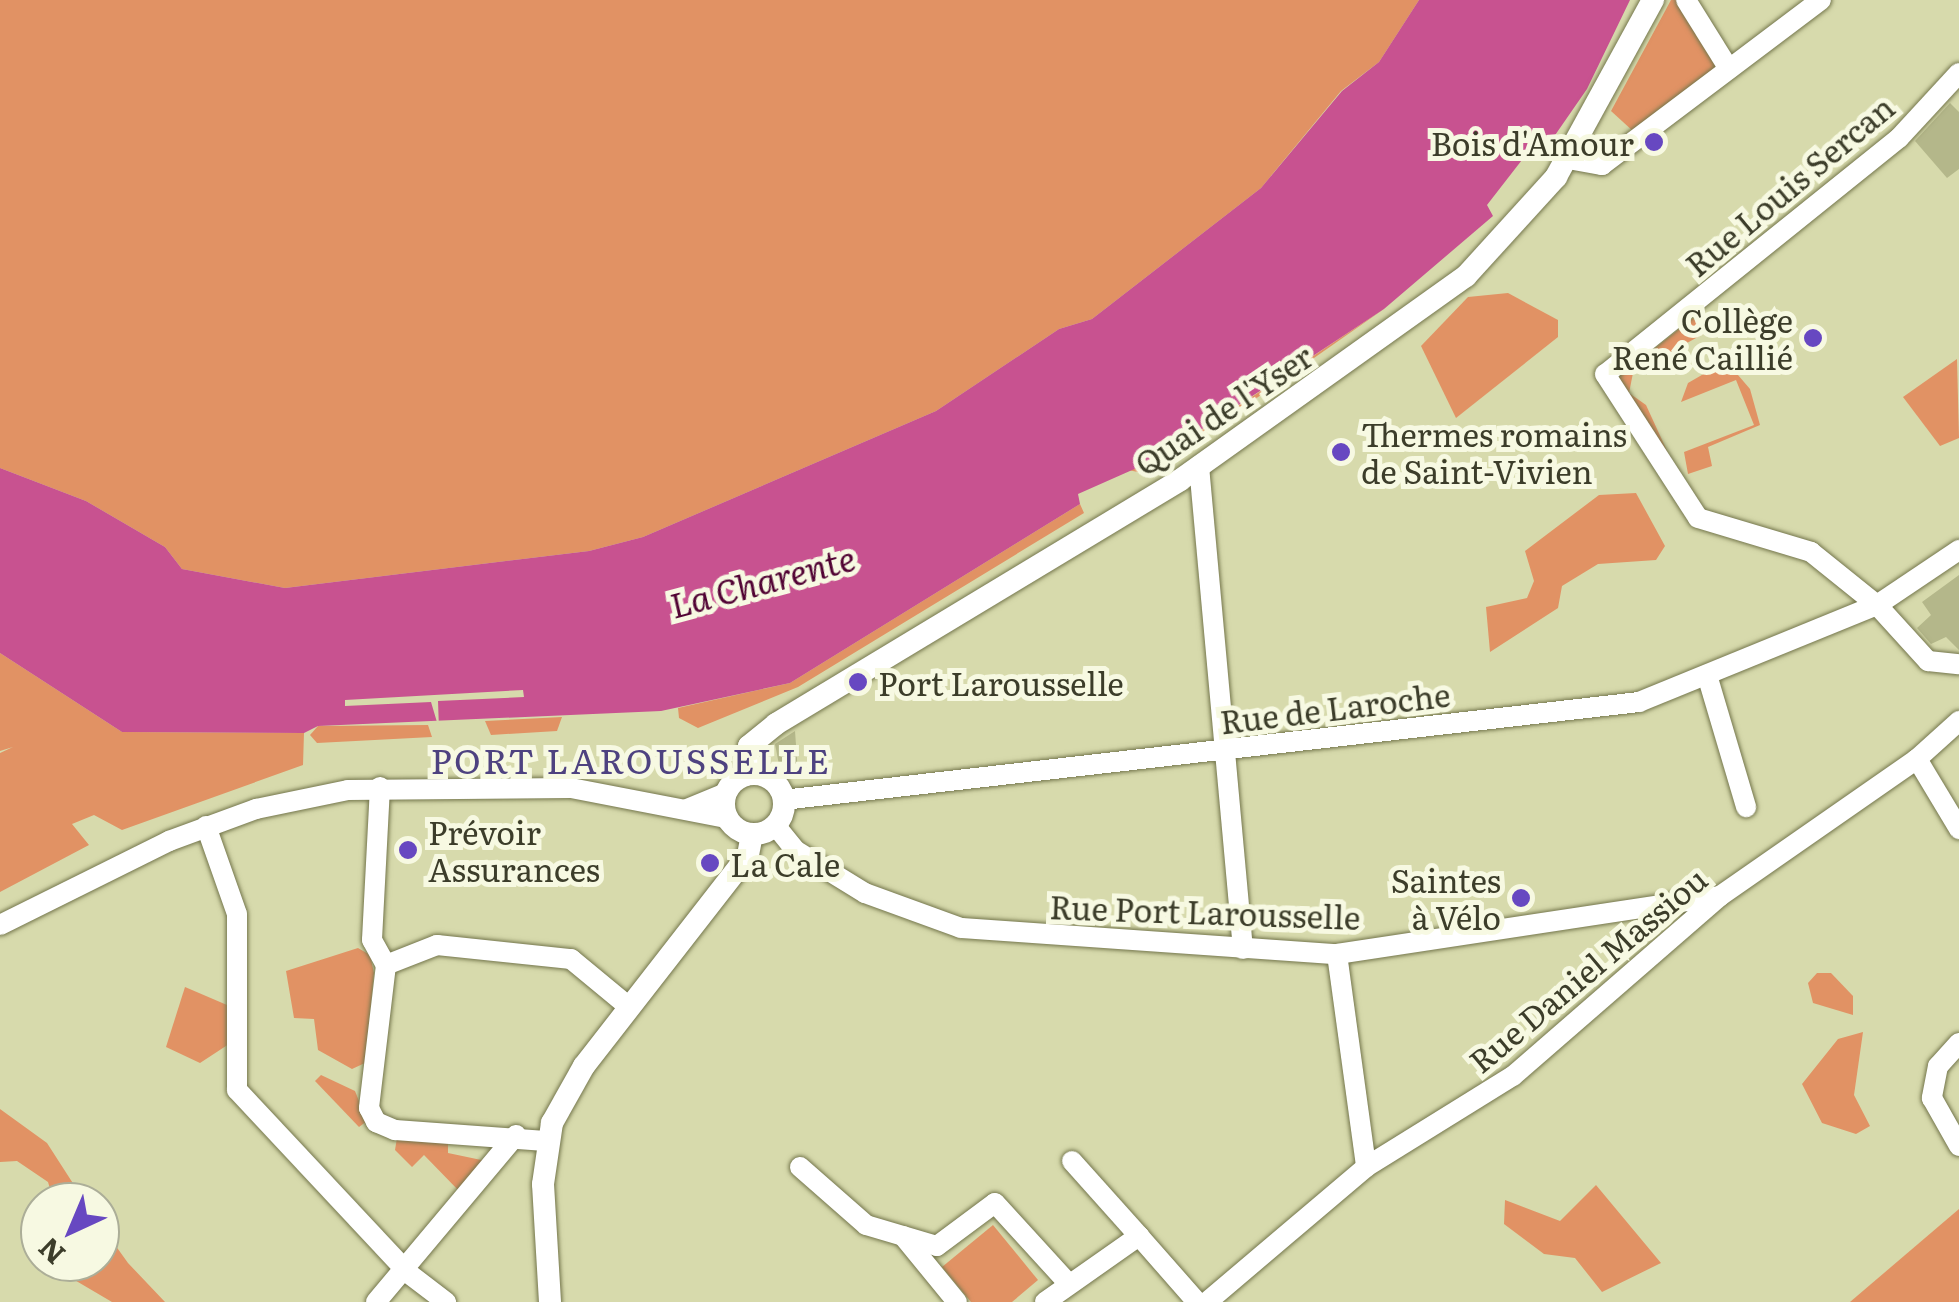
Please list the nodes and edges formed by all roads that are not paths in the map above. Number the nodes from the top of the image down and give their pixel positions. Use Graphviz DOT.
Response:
graph roads {
  1 [pos="1653,0"];
  2 [pos="1686,0"];
  3 [pos="1821,0"];
  4 [pos="1729,69"];
  5 [pos="1959,74"];
  6 [pos="1568,159"];
  7 [pos="1199,466"];
  8 [pos="1959,550"];
  9 [pos="1877,605"];
  10 [pos="1959,664"];
  11 [pos="1707,674"];
  12 [pos="1959,720"];
  13 [pos="1225,750"];
  14 [pos="1917,760"];
  15 [pos="746,775"];
  16 [pos="380,787"];
  17 [pos="726,793"];
  18 [pos="783,800"];
  19 [pos="1746,807"];
  20 [pos="686,808"];
  21 [pos="727,818"];
  22 [pos="775,825"];
  23 [pos="206,826"];
  24 [pos="1959,829"];
  25 [pos="752,834"];
  26 [pos="1720,896"];
  27 [pos="0,925"];
  28 [pos="1243,949"];
  29 [pos="1336,954"];
  30 [pos="386,965"];
  31 [pos="629,1006"];
  32 [pos="1959,1043"];
  33 [pos="516,1135"];
  34 [pos="546,1141"];
  35 [pos="1959,1146"];
  36 [pos="1072,1161"];
  37 [pos="800,1167"];
  38 [pos="1366,1167"];
  39 [pos="903,1236"];
  40 [pos="1139,1236"];
  41 [pos="408,1273"];
  42 [pos="1068,1284"];
  43 [pos="376,1302"];
  44 [pos="446,1302"];
  45 [pos="550,1302"];
  46 [pos="957,1302"];
  47 [pos="1045,1302"];
  48 [pos="1197,1302"];
  49 [pos="1206,1302"];
  1 -- 6 [label="street, Quai de l'Yser"];
  2 -- 4 [label="street"];
  3 -- 4 [label="street"];
  4 -- 6 [label="street"];
  5 -- 9 [label="street, Rue Louis Sercan"];
  6 -- 7 [label="street, Quai de l'Yser"];
  7 -- 13 [label="street"];
  7 -- 15 [label="street, Quai de l'Yser"];
  8 -- 9 [label="street, Rue de Laroche"];
  9 -- 10 [label="street"];
  9 -- 11 [label="street, Rue de Laroche"];
  11 -- 13 [label="street, Rue de Laroche"];
  11 -- 19 [label="street"];
  12 -- 14 [label="street, Rue Daniel Massiou"];
  13 -- 18 [label="street, Rue de Laroche"];
  13 -- 28 [label="street"];
  14 -- 24 [label="street"];
  14 -- 26 [label="street, Rue Daniel Massiou"];
  15 -- 17 [label="street"];
  15 -- 18 [label="street"];
  16 -- 20 [label="street"];
  16 -- 23 [label="street"];
  16 -- 30 [label="street"];
  17 -- 20 [label="street"];
  17 -- 21 [label="street"];
  18 -- 22 [label="street"];
  20 -- 21 [label="street"];
  21 -- 25 [label="street"];
  22 -- 25 [label="street"];
  22 -- 28 [label="street, Rue Port Larousselle"];
  23 -- 27 [label="street"];
  23 -- 41 [label="street"];
  25 -- 31 [label="street"];
  26 -- 29 [label="street, Rue Port Larousselle"];
  26 -- 38 [label="street, Rue Daniel Massiou"];
  28 -- 29 [label="street, Rue Port Larousselle"];
  29 -- 38 [label="street"];
  30 -- 31 [label="street"];
  30 -- 33 [label="street"];
  31 -- 34 [label="street"];
  32 -- 35 [label="street"];
  33 -- 34 [label="street"];
  33 -- 41 [label="street"];
  34 -- 45 [label="street"];
  36 -- 40 [label="street"];
  37 -- 39 [label="street"];
  38 -- 49 [label="street, Rue Daniel Massiou"];
  39 -- 42 [label="street"];
  39 -- 46 [label="street"];
  40 -- 42 [label="street"];
  40 -- 48 [label="street"];
  41 -- 43 [label="street"];
  41 -- 44 [label="street"];
  42 -- 47 [label="street"];
}
